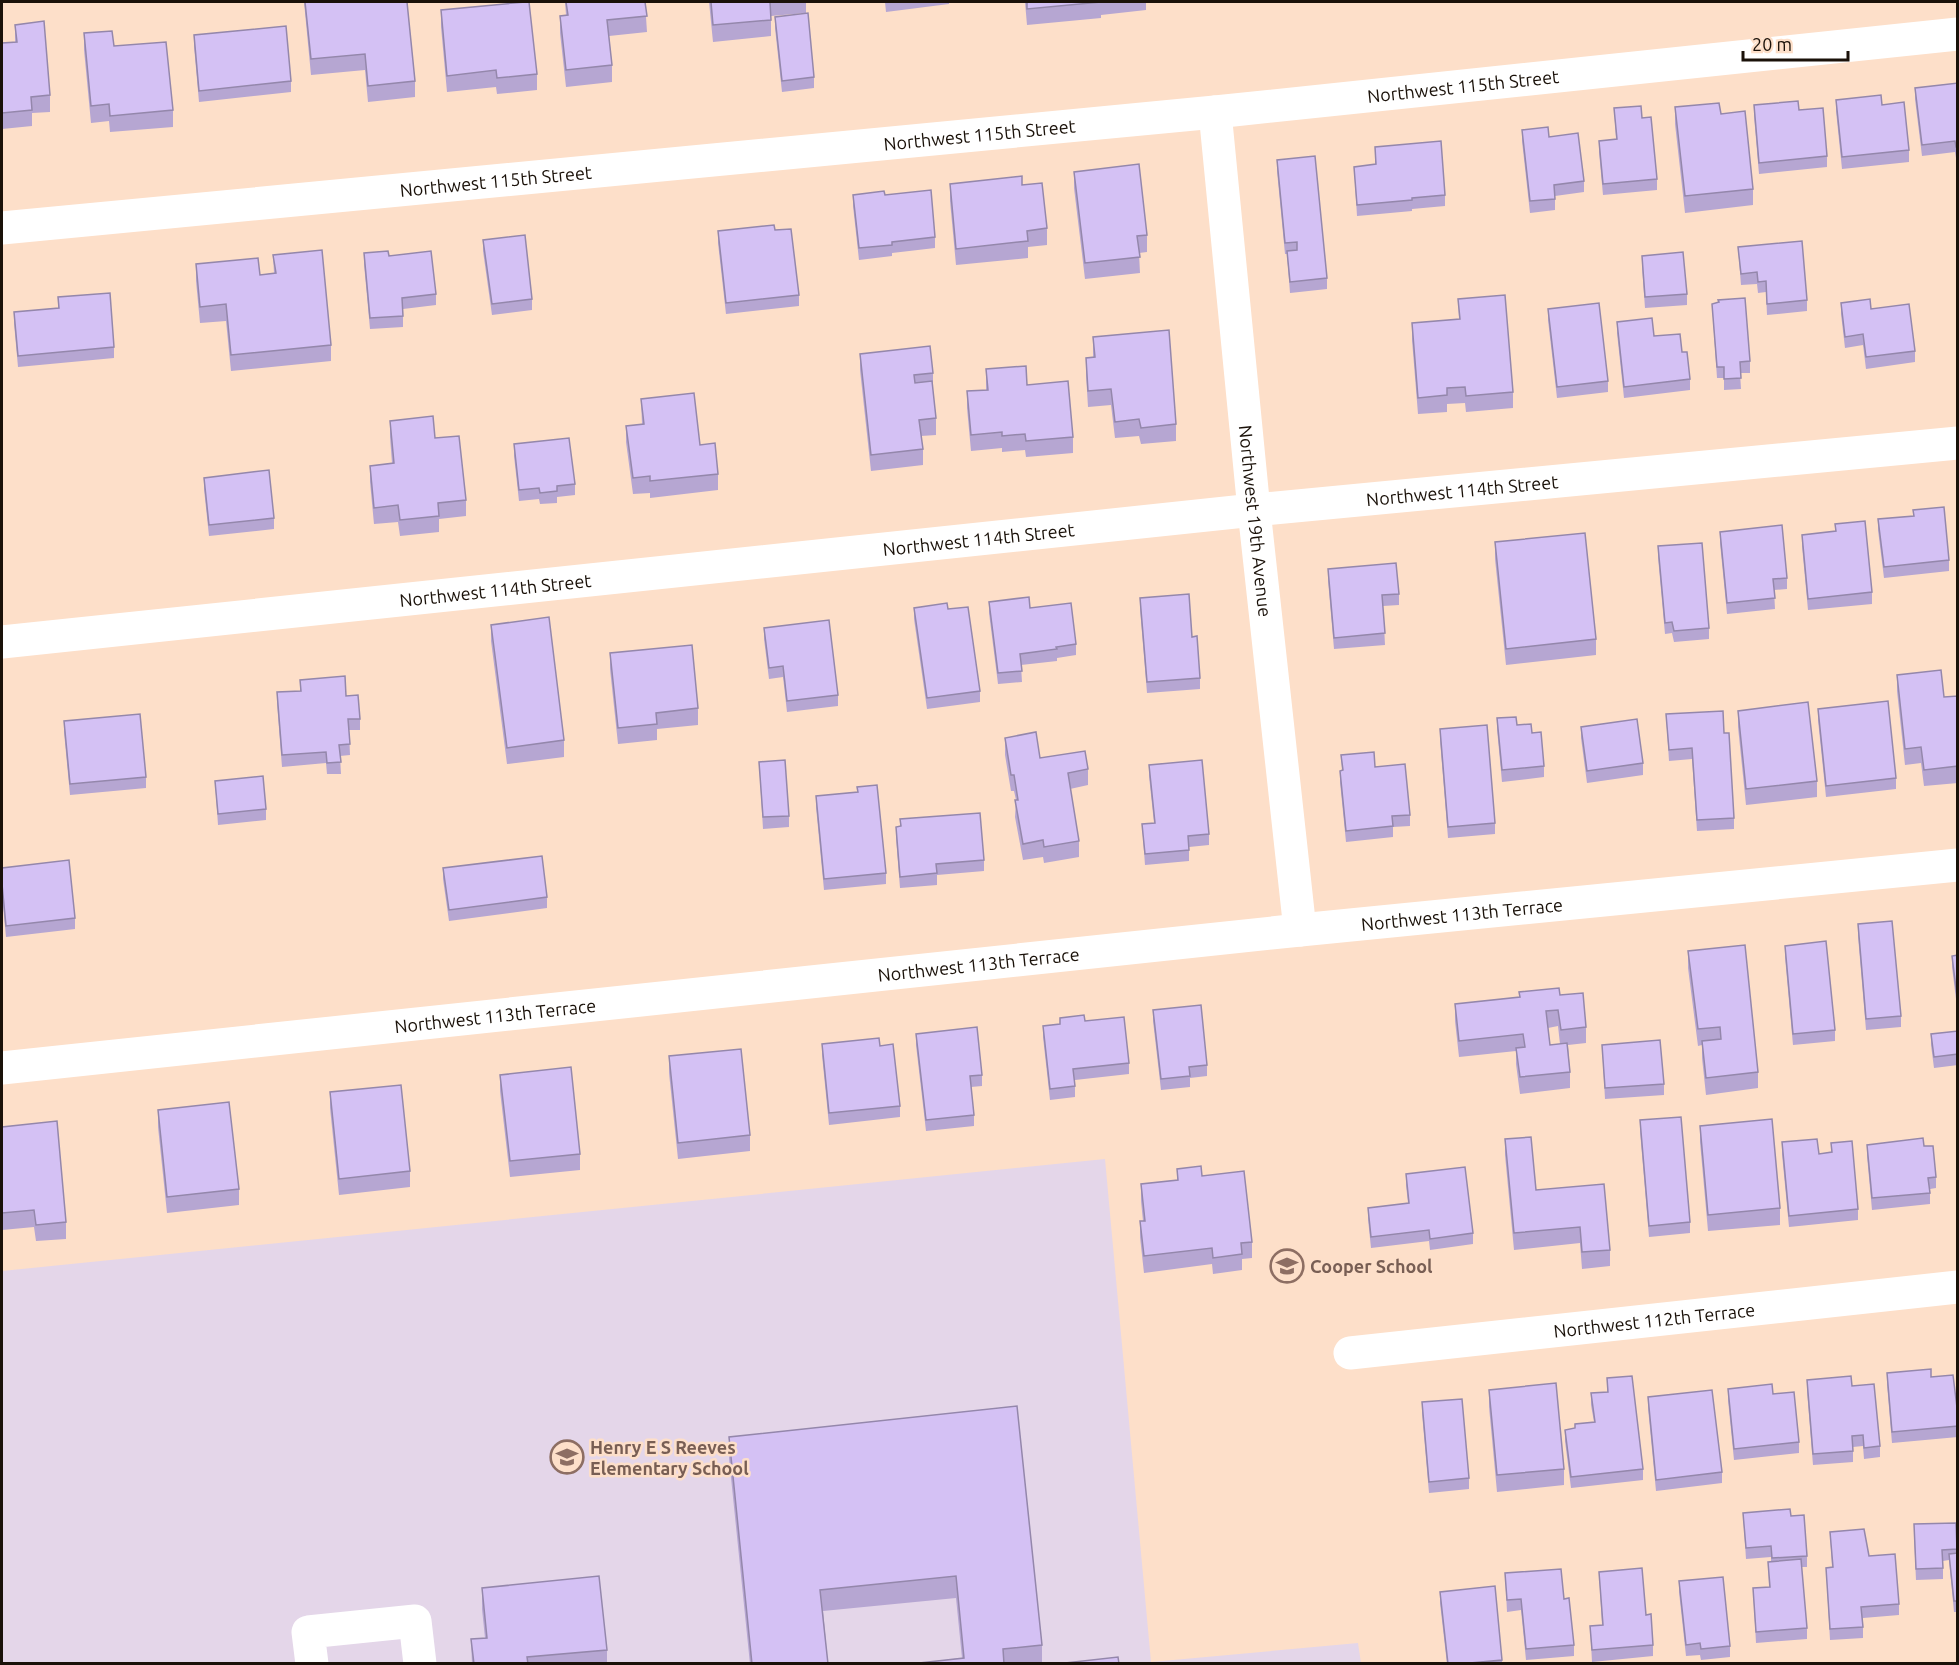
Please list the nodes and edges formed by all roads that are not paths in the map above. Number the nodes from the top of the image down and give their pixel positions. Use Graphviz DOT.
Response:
graph roads {
  1 [pos="1958,34"];
  2 [pos="1215,112"];
  3 [pos="2,228"];
  4 [pos="1958,443"];
  5 [pos="1254,510"];
  6 [pos="2,642"];
  7 [pos="1958,865"];
  8 [pos="1300,930"];
  9 [pos="2,1068"];
  10 [pos="1958,1287"];
  11 [pos="1350,1353"];
  12 [pos="312,1664"];
  13 [pos="420,1664"];
  1 -- 2 [label="street, Northwest 115th Street"];
  2 -- 3 [label="street, Northwest 115th Street"];
  2 -- 5 [label="street, Northwest 19th Avenue"];
  4 -- 5 [label="street, Northwest 114th Street"];
  5 -- 6 [label="street, Northwest 114th Street"];
  5 -- 8 [label="street, Northwest 19th Avenue"];
  7 -- 8 [label="street, Northwest 113th Terrace"];
  8 -- 9 [label="street, Northwest 113th Terrace"];
  10 -- 11 [label="street, Northwest 112th Terrace"];
  12 -- 13 [label="street"];
}
